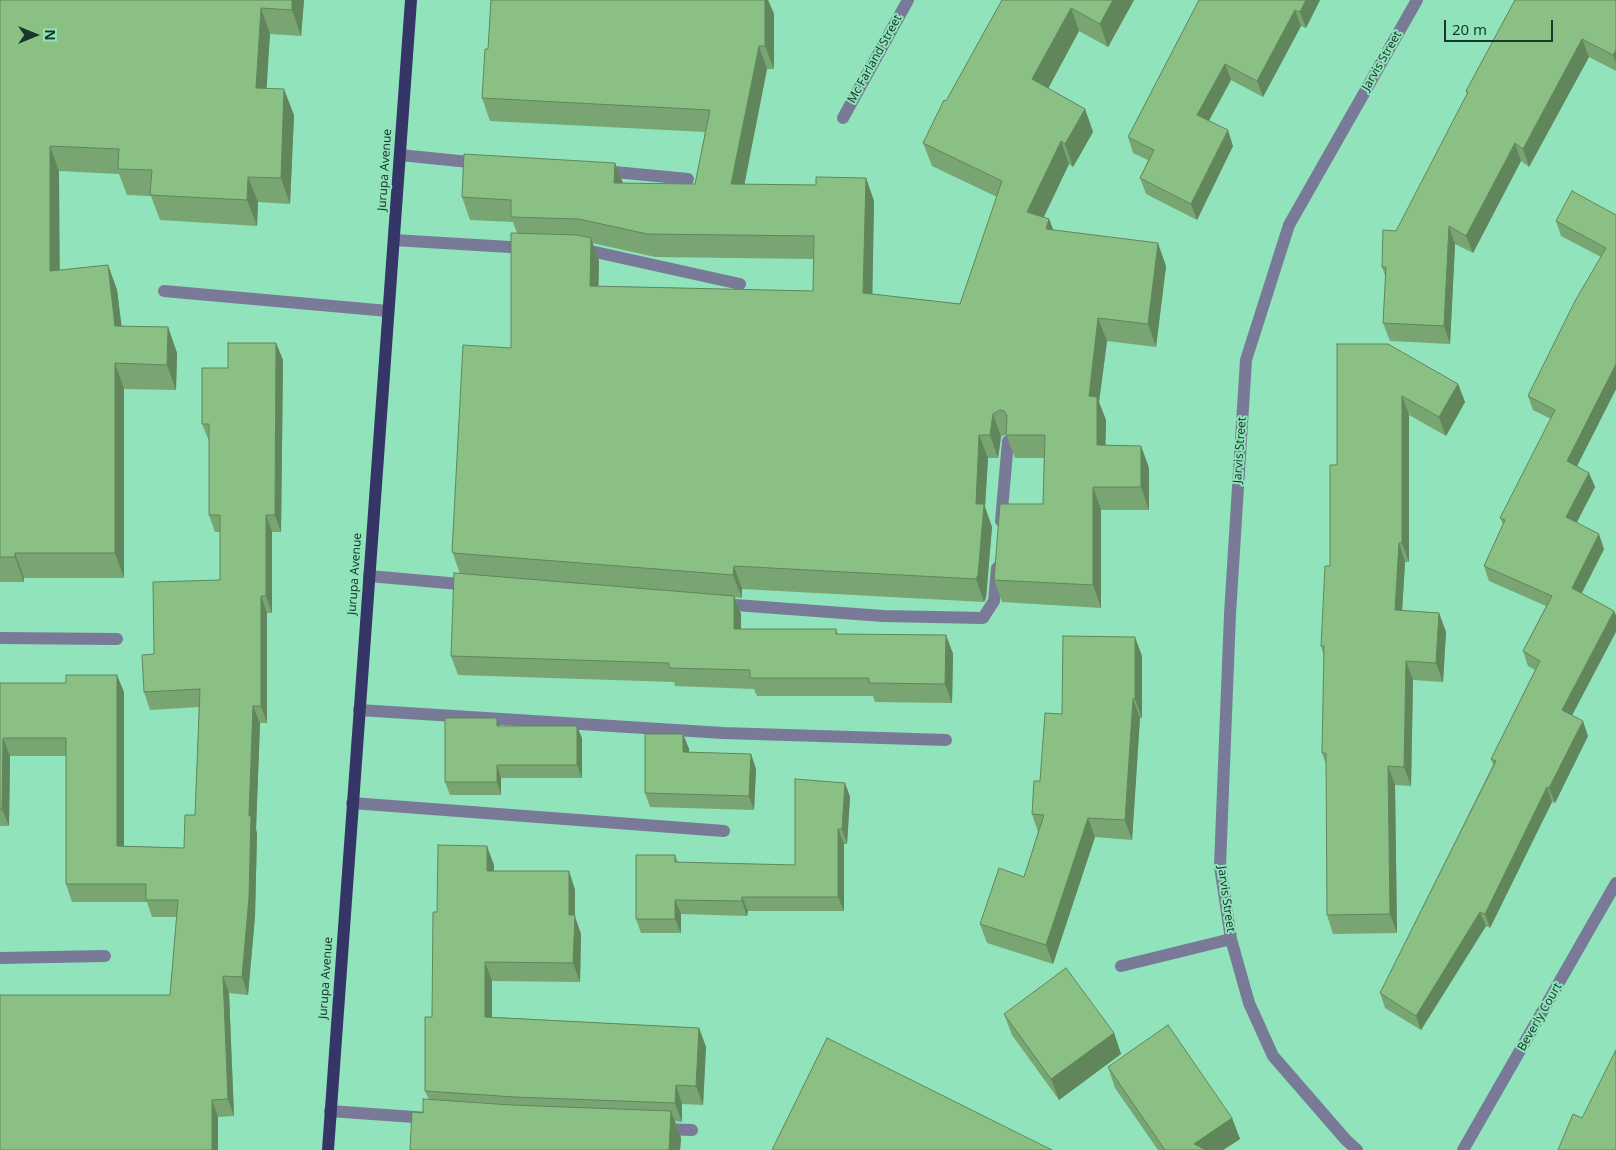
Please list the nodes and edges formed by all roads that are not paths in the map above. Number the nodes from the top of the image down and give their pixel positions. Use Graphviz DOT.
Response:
graph roads {
  1 [pos="411,0"];
  2 [pos="908,0"];
  3 [pos="1417,0"];
  4 [pos="843,118"];
  5 [pos="400,155"];
  6 [pos="489,165"];
  7 [pos="595,170"];
  8 [pos="688,179"];
  9 [pos="394,240"];
  10 [pos="539,248"];
  11 [pos="567,249"];
  12 [pos="740,284"];
  13 [pos="164,291"];
  14 [pos="388,311"];
  15 [pos="1008,441"];
  16 [pos="1000,535"];
  17 [pos="998,554"];
  18 [pos="369,576"];
  19 [pos="480,586"];
  20 [pos="708,604"];
  21 [pos="0,638"];
  22 [pos="117,639"];
  23 [pos="359,710"];
  24 [pos="946,740"];
  25 [pos="352,803"];
  26 [pos="724,831"];
  27 [pos="1616,883"];
  28 [pos="1231,939"];
  29 [pos="105,956"];
  30 [pos="0,958"];
  31 [pos="1121,966"];
  32 [pos="330,1111"];
  33 [pos="442,1119"];
  34 [pos="654,1128"];
  35 [pos="692,1130"];
  36 [pos="328,1150"];
  37 [pos="1357,1150"];
  38 [pos="1463,1150"];
  1 -- 5 [label="main road, Jurupa Avenue"];
  2 -- 4 [label="street, Mc Farland Street"];
  3 -- 28 [label="street, Jarvis Street"];
  5 -- 6 [label="street"];
  5 -- 9 [label="main road, Jurupa Avenue"];
  7 -- 8 [label="street"];
  9 -- 10 [label="street"];
  9 -- 14 [label="main road, Jurupa Avenue"];
  11 -- 12 [label="street"];
  13 -- 14 [label="street"];
  14 -- 18 [label="main road, Jurupa Avenue"];
  15 -- 16 [label="street"];
  17 -- 20 [label="street"];
  18 -- 19 [label="street"];
  18 -- 23 [label="main road, Jurupa Avenue"];
  21 -- 22 [label="street"];
  23 -- 24 [label="street"];
  23 -- 25 [label="main road, Jurupa Avenue"];
  25 -- 26 [label="street"];
  25 -- 32 [label="main road, Jurupa Avenue"];
  27 -- 38 [label="street, Beverly Court"];
  28 -- 31 [label="street, Jarvis Street"];
  28 -- 37 [label="street, Jarvis Street"];
  29 -- 30 [label="street"];
  32 -- 33 [label="street"];
  32 -- 36 [label="main road, Jurupa Avenue"];
  34 -- 35 [label="street"];
}
